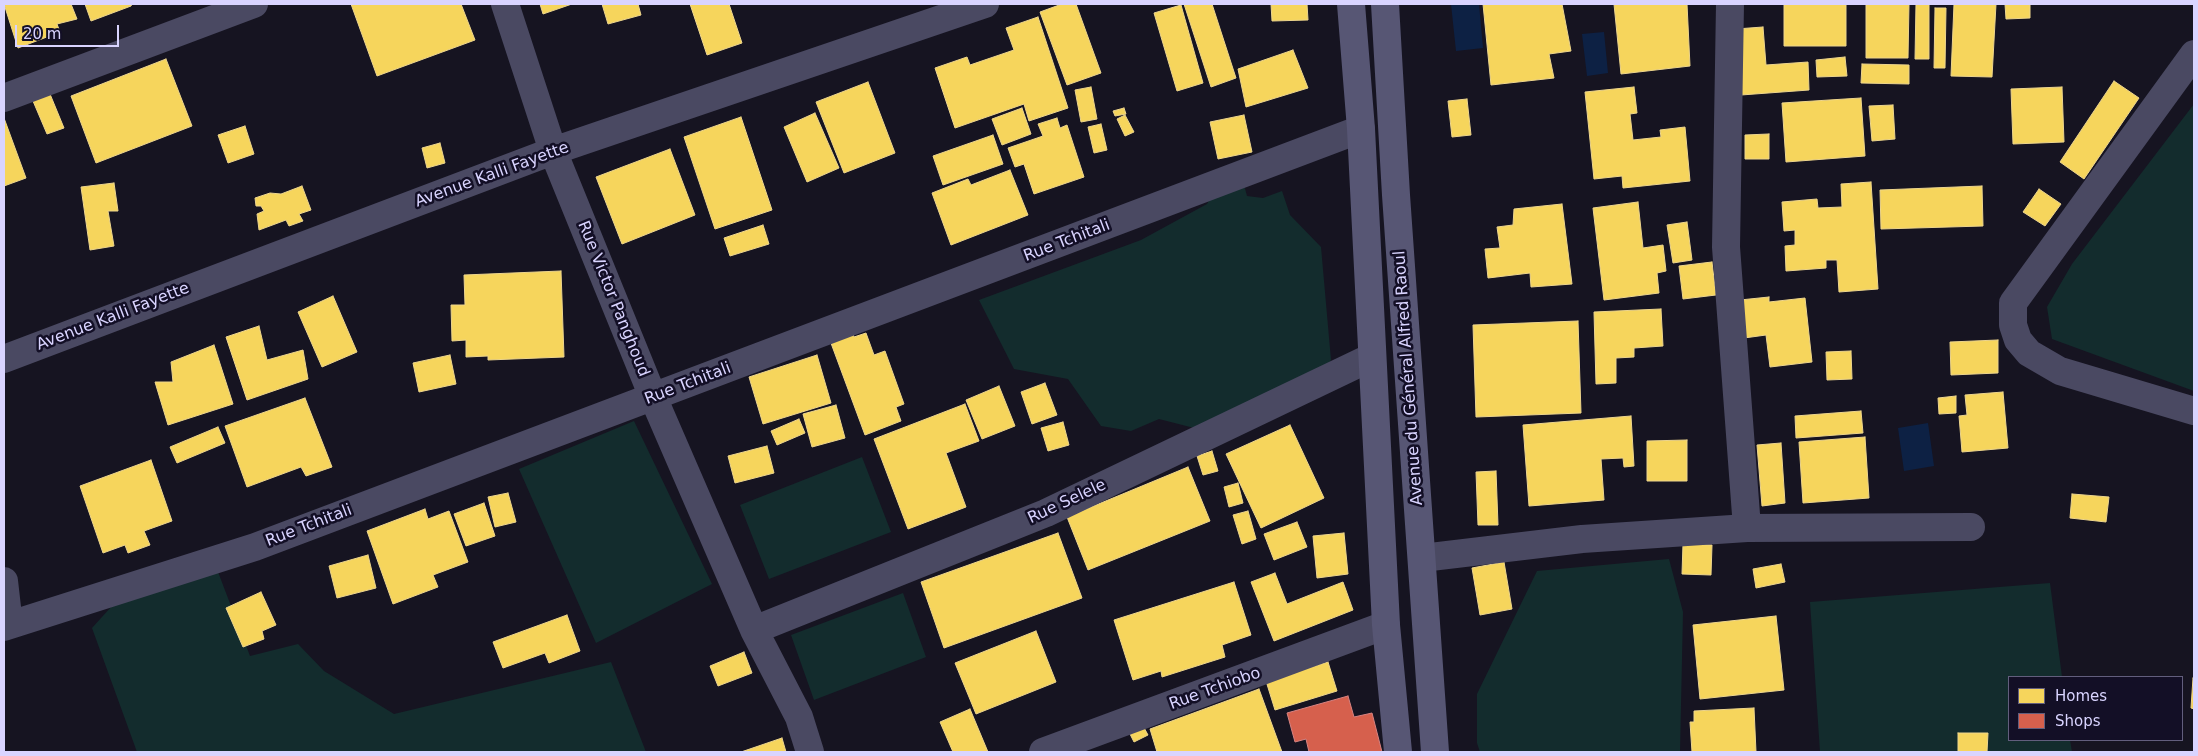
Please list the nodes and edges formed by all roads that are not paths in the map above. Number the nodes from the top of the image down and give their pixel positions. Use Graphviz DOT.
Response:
graph roads {
  1 [pos="254,4"];
  2 [pos="504,4"];
  3 [pos="984,4"];
  4 [pos="1351,4"];
  5 [pos="1385,4"];
  6 [pos="1730,4"];
  7 [pos="2194,54"];
  8 [pos="4,98"];
  9 [pos="1361,130"];
  10 [pos="553,151"];
  11 [pos="1372,357"];
  12 [pos="4,359"];
  13 [pos="653,397"];
  14 [pos="2194,411"];
  15 [pos="1972,527"];
  16 [pos="1747,528"];
  17 [pos="1422,558"];
  18 [pos="4,580"];
  19 [pos="1386,625"];
  20 [pos="6,626"];
  21 [pos="754,630"];
  22 [pos="810,752"];
  23 [pos="1043,752"];
  24 [pos="1398,752"];
  25 [pos="1435,752"];
  1 -- 8 [label="street"];
  2 -- 10 [label="street, Rue Victor Panghoud"];
  3 -- 10 [label="street, Avenue Kalli Fayette"];
  4 -- 9 [label="street, Avenue du Général Alfred Raoul"];
  5 -- 17 [label="street, Avenue du Général Alfred Raoul"];
  6 -- 16 [label="street"];
  7 -- 14 [label="street"];
  9 -- 11 [label="street, Avenue du Général Alfred Raoul"];
  9 -- 13 [label="street, Rue Tchitali"];
  10 -- 12 [label="street, Avenue Kalli Fayette"];
  10 -- 13 [label="street, Rue Victor Panghoud"];
  11 -- 19 [label="street, Avenue du Général Alfred Raoul"];
  11 -- 21 [label="street, Rue Selele"];
  13 -- 20 [label="street, Rue Tchitali"];
  13 -- 21 [label="street, Rue Victor Panghoud"];
  15 -- 16 [label="street"];
  16 -- 17 [label="street"];
  17 -- 25 [label="street, Avenue du Général Alfred Raoul"];
  18 -- 20 [label="street"];
  19 -- 23 [label="street, Rue Tchiobo"];
  19 -- 24 [label="street, Avenue du Général Alfred Raoul"];
  21 -- 22 [label="street, Rue Victor Panghoud"];
}
